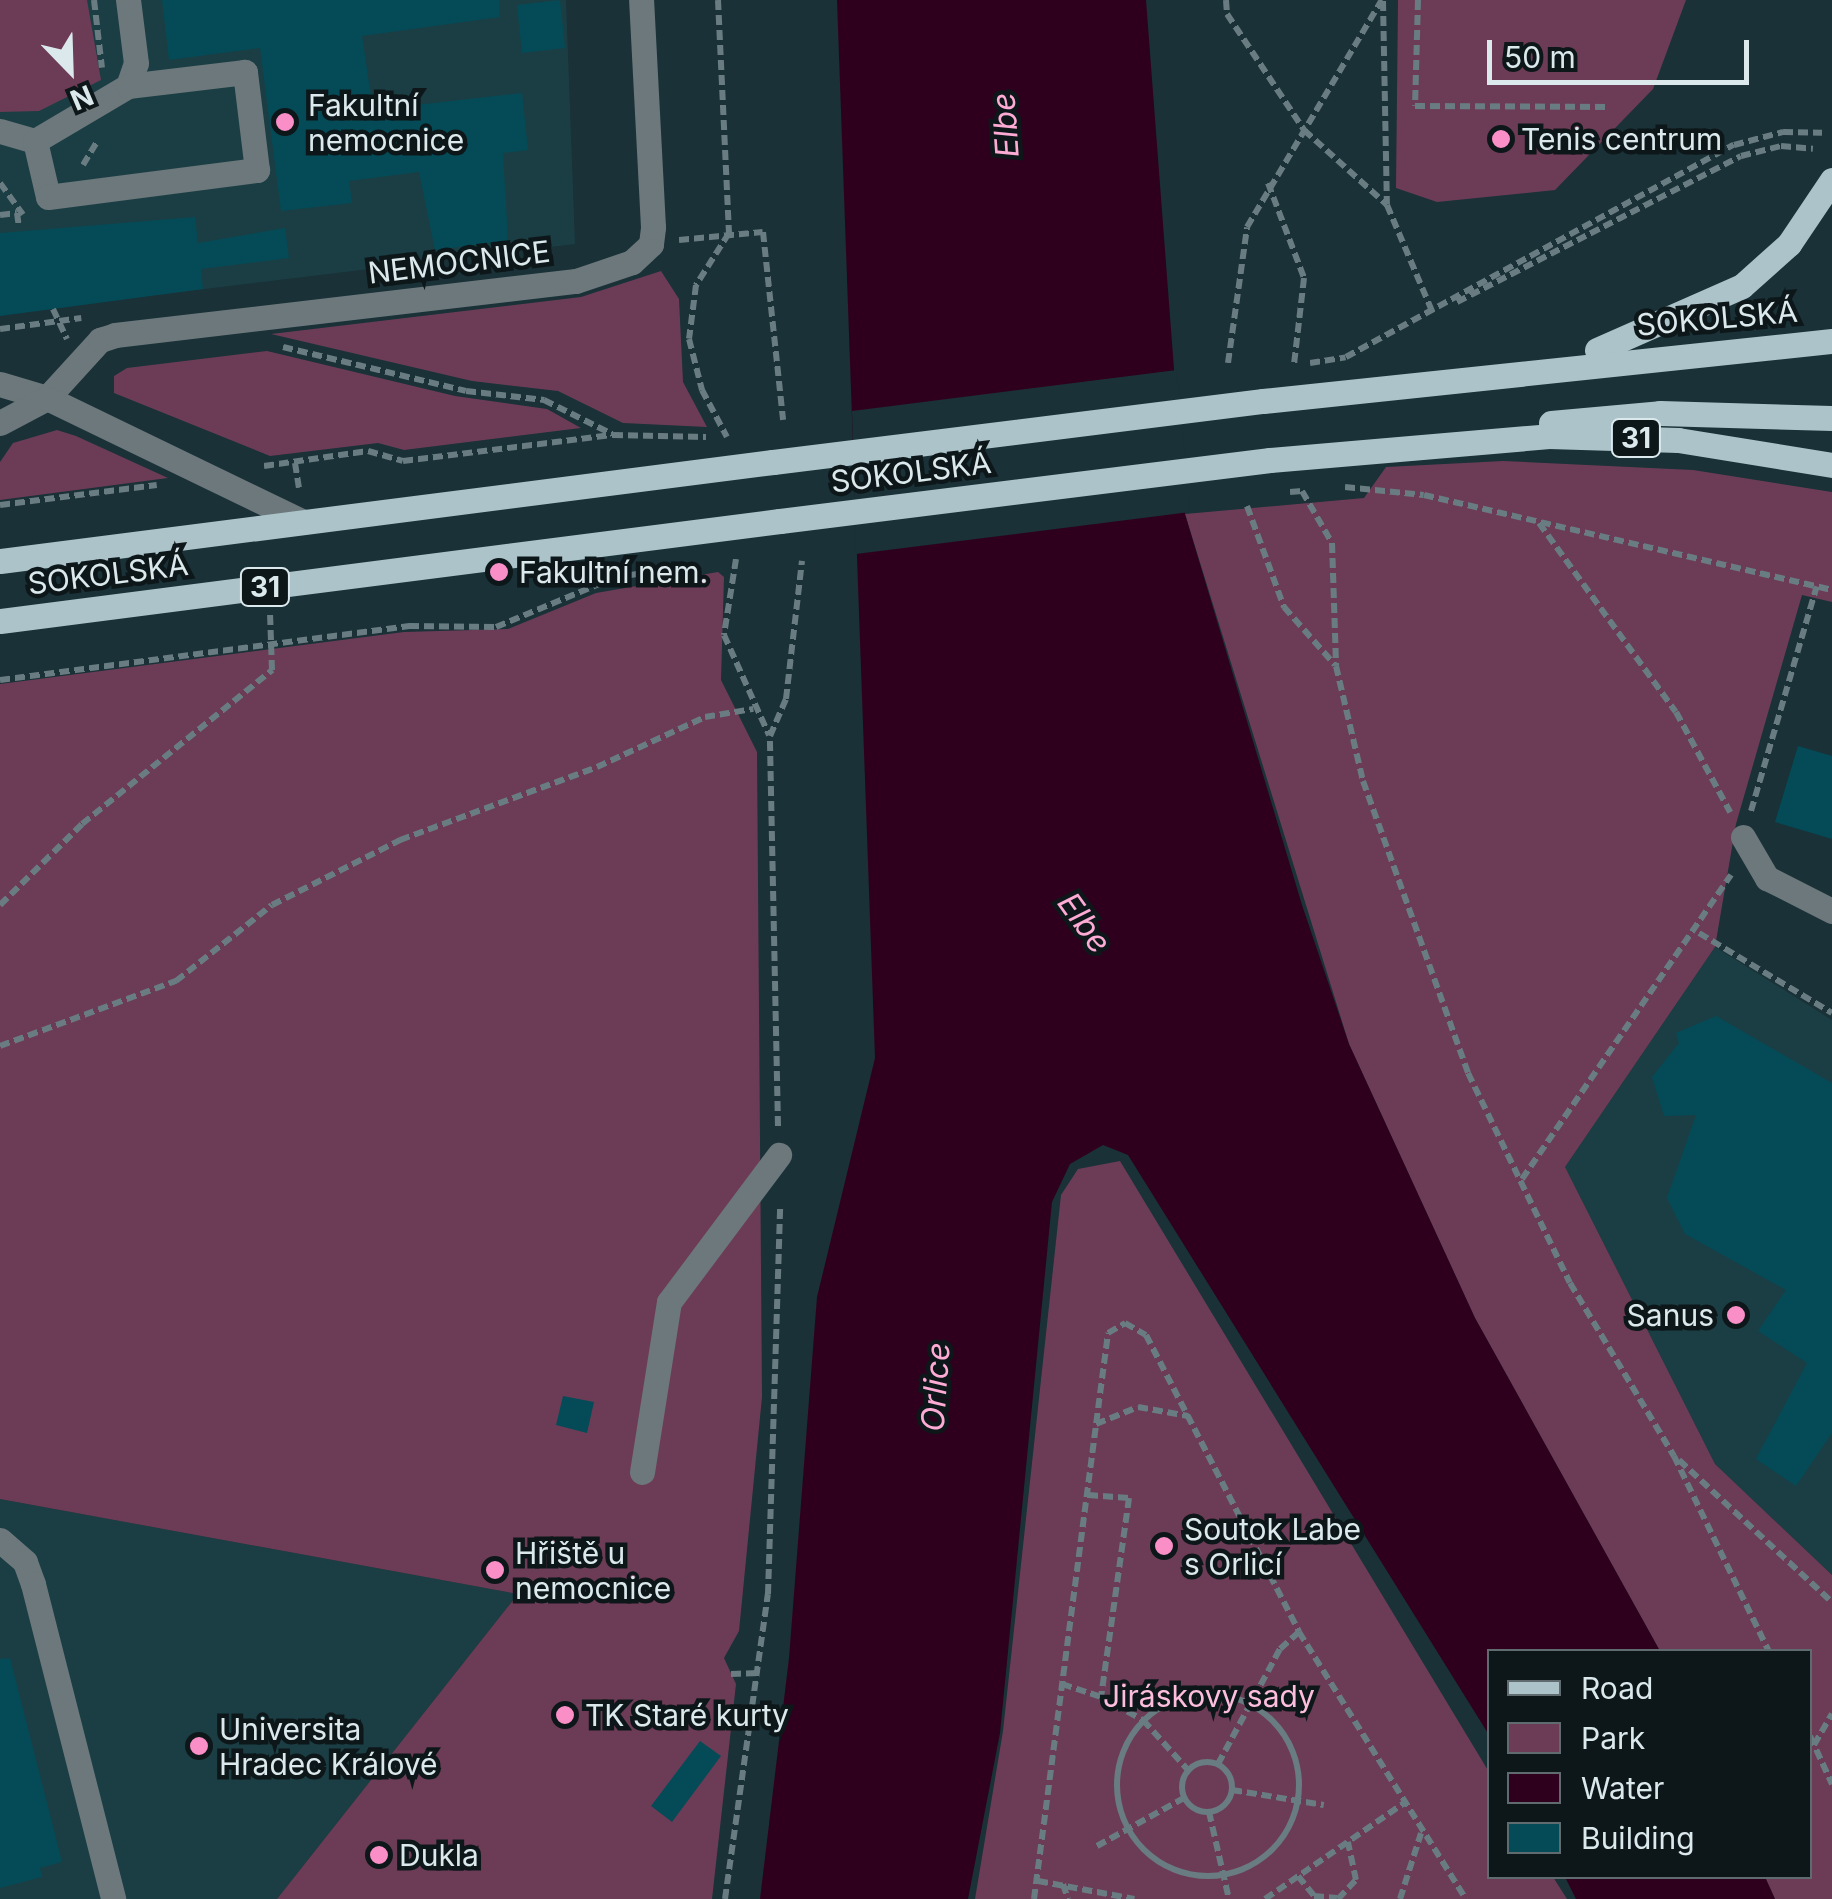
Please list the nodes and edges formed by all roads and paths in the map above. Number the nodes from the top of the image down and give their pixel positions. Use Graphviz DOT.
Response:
graph roads {
  1 [pos="94,0"];
  2 [pos="128,0"];
  3 [pos="640,0"];
  4 [pos="718,0"];
  5 [pos="1226,0"];
  6 [pos="1382,0"];
  7 [pos="1418,0"];
  8 [pos="102,68"];
  9 [pos="132,74"];
  10 [pos="1608,107"];
  11 [pos="1304,130"];
  12 [pos="0,132"];
  13 [pos="1822,133"];
  14 [pos="35,141"];
  15 [pos="1813,149"];
  16 [pos="1832,180"];
  17 [pos="1268,182"];
  18 [pos="1387,205"];
  19 [pos="0,215"];
  20 [pos="19,227"];
  21 [pos="729,234"];
  22 [pos="651,244"];
  23 [pos="1432,312"];
  24 [pos="1832,342"];
  25 [pos="270,344"];
  26 [pos="1228,363"];
  27 [pos="1462,377"];
  28 [pos="0,384"];
  29 [pos="46,398"];
  30 [pos="1832,418"];
  31 [pos="783,420"];
  32 [pos="0,423"];
  33 [pos="613,435"];
  34 [pos="1438,440"];
  35 [pos="251,463"];
  36 [pos="1832,465"];
  37 [pos="195,471"];
  38 [pos="1334,488"];
  39 [pos="1318,490"];
  40 [pos="1302,491"];
  41 [pos="1274,492"];
  42 [pos="0,505"];
  43 [pos="1246,506"];
  44 [pos="304,522"];
  45 [pos="1538,522"];
  46 [pos="0,561"];
  47 [pos="719,562"];
  48 [pos="802,562"];
  49 [pos="702,564"];
  50 [pos="1817,586"];
  51 [pos="1832,590"];
  52 [pos="0,621"];
  53 [pos="274,646"];
  54 [pos="1336,666"];
  55 [pos="0,680"];
  56 [pos="753,708"];
  57 [pos="1780,717"];
  58 [pos="770,736"];
  59 [pos="1743,837"];
  60 [pos="0,905"];
  61 [pos="1832,912"];
  62 [pos="1832,1013"];
  63 [pos="0,1046"];
  64 [pos="779,1155"];
  65 [pos="1522,1178"];
  66 [pos="1188,1416"];
  67 [pos="1095,1425"];
  68 [pos="1674,1456"];
  69 [pos="642,1472"];
  70 [pos="1088,1495"];
  71 [pos="0,1540"];
  72 [pos="1832,1602"];
  73 [pos="1299,1632"];
  74 [pos="1768,1649"];
  75 [pos="760,1673"];
  76 [pos="731,1674"];
  77 [pos="1062,1684"];
  78 [pos="1101,1696"];
  79 [pos="1249,1703"];
  80 [pos="1832,1714"];
  81 [pos="1144,1720"];
  82 [pos="1812,1740"];
  83 [pos="1814,1745"];
  84 [pos="1218,1764"];
  85 [pos="1188,1770"];
  86 [pos="1832,1784"];
  87 [pos="1232,1790"];
  88 [pos="1184,1798"];
  89 [pos="1299,1800"];
  90 [pos="1404,1803"];
  91 [pos="1324,1806"];
  92 [pos="1209,1812"];
  93 [pos="1127,1829"];
  94 [pos="1422,1832"];
  95 [pos="1348,1842"];
  96 [pos="1097,1846"];
  97 [pos="1224,1876"];
  98 [pos="1298,1876"];
  99 [pos="1038,1881"];
  100 [pos="1063,1884"];
  101 [pos="1337,1898"];
  102 [pos="113,1899"];
  103 [pos="725,1899"];
  104 [pos="1034,1899"];
  105 [pos="1068,1899"];
  106 [pos="1133,1899"];
  107 [pos="1229,1899"];
  108 [pos="1265,1899"];
  109 [pos="1323,1899"];
  110 [pos="1400,1899"];
  111 [pos="1466,1899"];
  1 -- 8 [label="path"];
  2 -- 9 [label="street"];
  3 -- 22 [label="street"];
  4 -- 21 [label="path"];
  5 -- 11 [label="path"];
  6 -- 11 [label="path"];
  6 -- 18 [label="path"];
  7 -- 10 [label="path"];
  9 -- 14 [label="street"];
  9 -- 14 [label="street"];
  11 -- 17 [label="path"];
  11 -- 18 [label="path"];
  12 -- 14 [label="street"];
  13 -- 23 [label="path"];
  15 -- 23 [label="path"];
  16 -- 27 [label="main road"];
  17 -- 23 [label="path"];
  17 -- 26 [label="path"];
  18 -- 23 [label="path"];
  19 -- 20 [label="path"];
  21 -- 22 [label="path"];
  21 -- 31 [label="path"];
  21 -- 33 [label="path"];
  22 -- 29 [label="street, NEMOCNICE"];
  24 -- 27 [label="main road, SOKOLSKÁ / 31"];
  25 -- 33 [label="path"];
  27 -- 44 [label="main road, SOKOLSKÁ / 31, bridge"];
  28 -- 29 [label="street"];
  29 -- 32 [label="street, NEMOCNICE"];
  29 -- 37 [label="street"];
  30 -- 34 [label="main road"];
  33 -- 35 [label="path"];
  34 -- 36 [label="main road, SOKOLSKÁ / 31"];
  34 -- 52 [label="main road, SOKOLSKÁ / 31, bridge"];
  37 -- 42 [label="path"];
  37 -- 44 [label="street"];
  38 -- 45 [label="path"];
  39 -- 40 [label="path"];
  40 -- 41 [label="path"];
  40 -- 54 [label="path"];
  43 -- 54 [label="path"];
  44 -- 46 [label="main road, SOKOLSKÁ / 31"];
  45 -- 50 [label="path"];
  45 -- 59 [label="path"];
  47 -- 56 [label="path"];
  48 -- 58 [label="path"];
  49 -- 53 [label="path"];
  50 -- 51 [label="path"];
  50 -- 57 [label="path"];
  53 -- 55 [label="path"];
  53 -- 60 [label="path"];
  54 -- 65 [label="path"];
  56 -- 58 [label="path"];
  56 -- 63 [label="path"];
  58 -- 64 [label="path"];
  59 -- 61 [label="street"];
  62 -- 65 [label="path"];
  64 -- 69 [label="street"];
  64 -- 75 [label="path"];
  65 -- 68 [label="path"];
  66 -- 67 [label="path"];
  66 -- 67 [label="path"];
  66 -- 73 [label="path"];
  67 -- 70 [label="path"];
  68 -- 72 [label="path"];
  68 -- 74 [label="path"];
  70 -- 77 [label="path"];
  70 -- 78 [label="path"];
  71 -- 102 [label="street"];
  73 -- 79 [label="path"];
  73 -- 90 [label="path"];
  75 -- 76 [label="path"];
  75 -- 103 [label="path"];
  77 -- 78 [label="path"];
  77 -- 99 [label="path"];
  78 -- 81 [label="path"];
  79 -- 81 [label="path"];
  79 -- 84 [label="path"];
  79 -- 89 [label="path"];
  80 -- 83 [label="path"];
  81 -- 85 [label="path"];
  81 -- 93 [label="path"];
  82 -- 83 [label="path"];
  83 -- 86 [label="path"];
  84 -- 85 [label="path"];
  84 -- 87 [label="path"];
  85 -- 88 [label="path"];
  87 -- 89 [label="path"];
  87 -- 92 [label="path"];
  88 -- 92 [label="path"];
  88 -- 93 [label="path"];
  89 -- 91 [label="path"];
  89 -- 97 [label="path"];
  90 -- 94 [label="path"];
  90 -- 95 [label="path"];
  92 -- 97 [label="path"];
  93 -- 96 [label="path"];
  93 -- 97 [label="path"];
  94 -- 110 [label="path"];
  94 -- 111 [label="path"];
  95 -- 98 [label="path"];
  95 -- 101 [label="path"];
  97 -- 107 [label="path"];
  98 -- 108 [label="path"];
  98 -- 109 [label="path"];
  99 -- 100 [label="path"];
  99 -- 104 [label="path"];
  100 -- 105 [label="path"];
  100 -- 106 [label="path"];
  101 -- 109 [label="path"];
}
